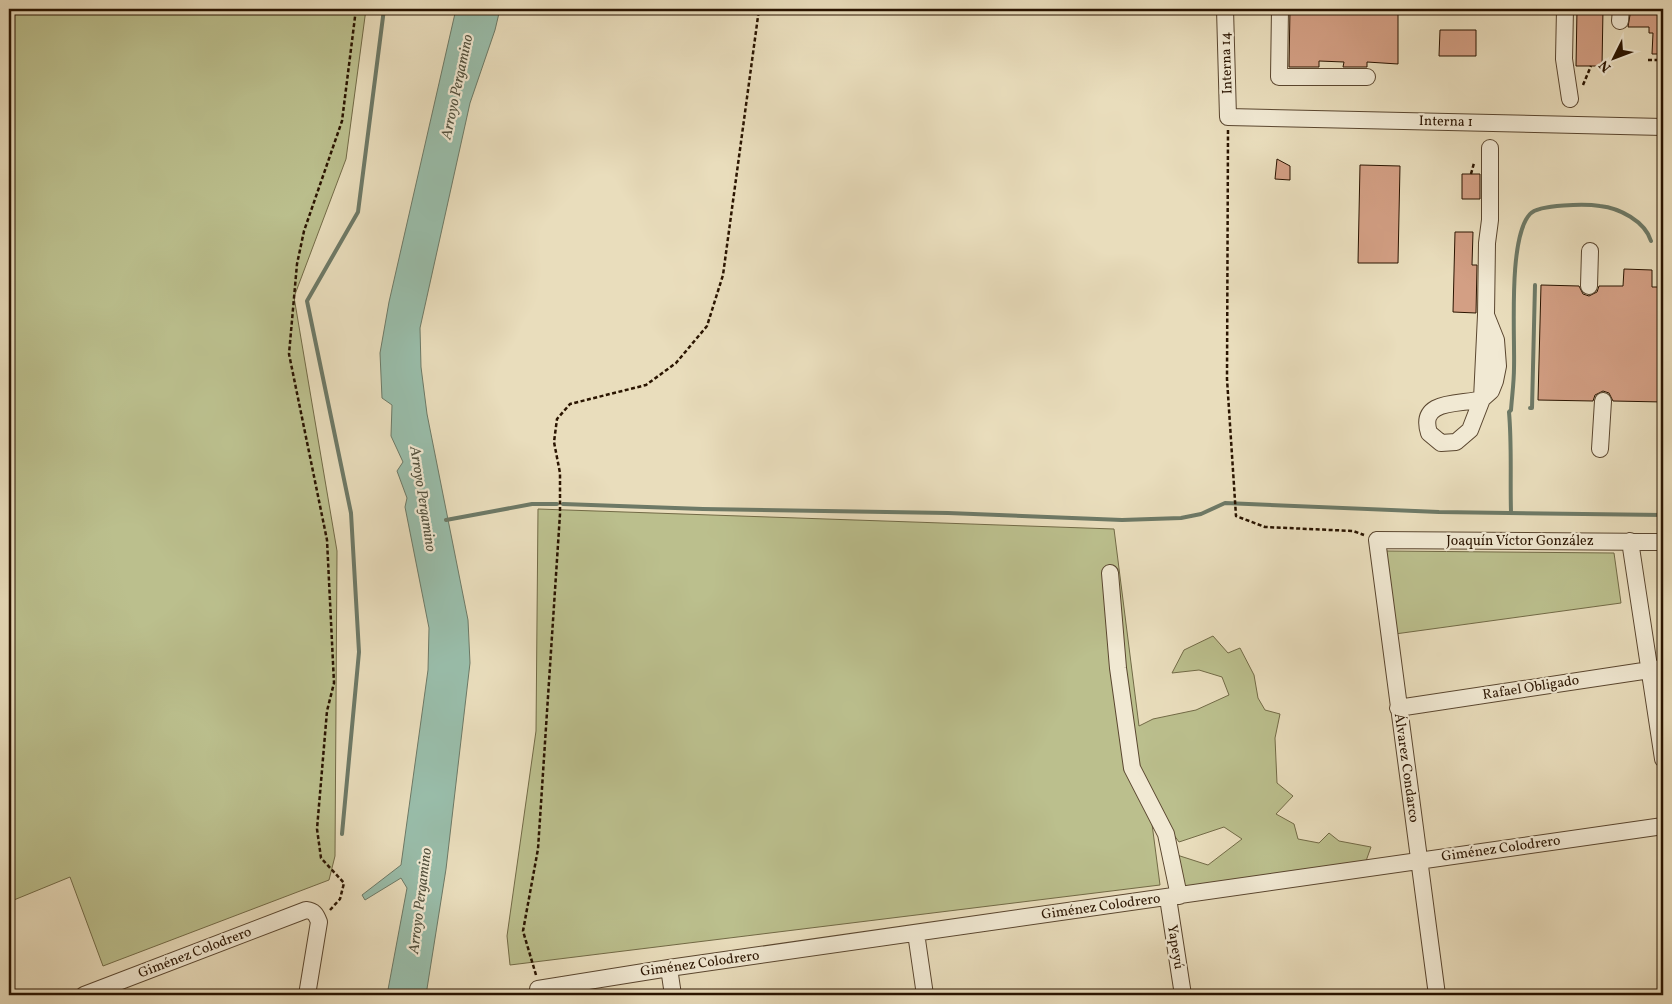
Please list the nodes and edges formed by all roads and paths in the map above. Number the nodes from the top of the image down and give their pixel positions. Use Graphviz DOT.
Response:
graph roads {
  1 [pos="356,9"];
  2 [pos="759,9"];
  3 [pos="1225,9"];
  4 [pos="1280,9"];
  5 [pos="1565,9"];
  6 [pos="1648,60"];
  7 [pos="1663,60"];
  8 [pos="1367,78"];
  9 [pos="1570,99"];
  10 [pos="1228,117"];
  11 [pos="1663,127"];
  12 [pos="1490,148"];
  13 [pos="1590,251"];
  14 [pos="1589,286"];
  15 [pos="1482,399"];
  16 [pos="1603,401"];
  17 [pos="1600,449"];
  18 [pos="1377,540"];
  19 [pos="1630,541"];
  20 [pos="1663,542"];
  21 [pos="1110,573"];
  22 [pos="1656,669"];
  23 [pos="1398,708"];
  24 [pos="1663,760"];
  25 [pos="1663,826"];
  26 [pos="1419,860"];
  27 [pos="1173,897"];
  28 [pos="319,922"];
  29 [pos="916,933"];
  30 [pos="669,968"];
  31 [pos="538,992"];
  32 [pos="84,995"];
  33 [pos="307,995"];
  34 [pos="673,995"];
  35 [pos="925,995"];
  36 [pos="1183,995"];
  37 [pos="1437,995"];
  1 -- 28 [label="path"];
  2 -- 31 [label="path"];
  3 -- 10 [label="street, Interna 14"];
  4 -- 8 [label="street"];
  5 -- 9 [label="street"];
  6 -- 7 [label="path"];
  10 -- 11 [label="street, Interna 1"];
  10 -- 18 [label="path"];
  12 -- 15 [label="street"];
  13 -- 14 [label="street"];
  16 -- 17 [label="street"];
  18 -- 19 [label="street, Joaquín Víctor González"];
  18 -- 23 [label="street, Álvarez Condarco"];
  19 -- 20 [label="street, Joaquín Víctor González"];
  19 -- 22 [label="street"];
  21 -- 27 [label="street, Yapeyú"];
  22 -- 23 [label="street, Rafael Obligado"];
  22 -- 24 [label="street"];
  23 -- 26 [label="street, Álvarez Condarco"];
  25 -- 26 [label="street, Giménez Colodrero"];
  26 -- 27 [label="street, Giménez Colodrero"];
  26 -- 37 [label="street, Álvarez Condarco"];
  27 -- 29 [label="street, Giménez Colodrero"];
  27 -- 36 [label="street, Yapeyú"];
  28 -- 32 [label="street, Giménez Colodrero"];
  28 -- 33 [label="street"];
  29 -- 30 [label="street, Giménez Colodrero"];
  29 -- 35 [label="street"];
  30 -- 31 [label="street, Giménez Colodrero"];
  30 -- 34 [label="street"];
}
